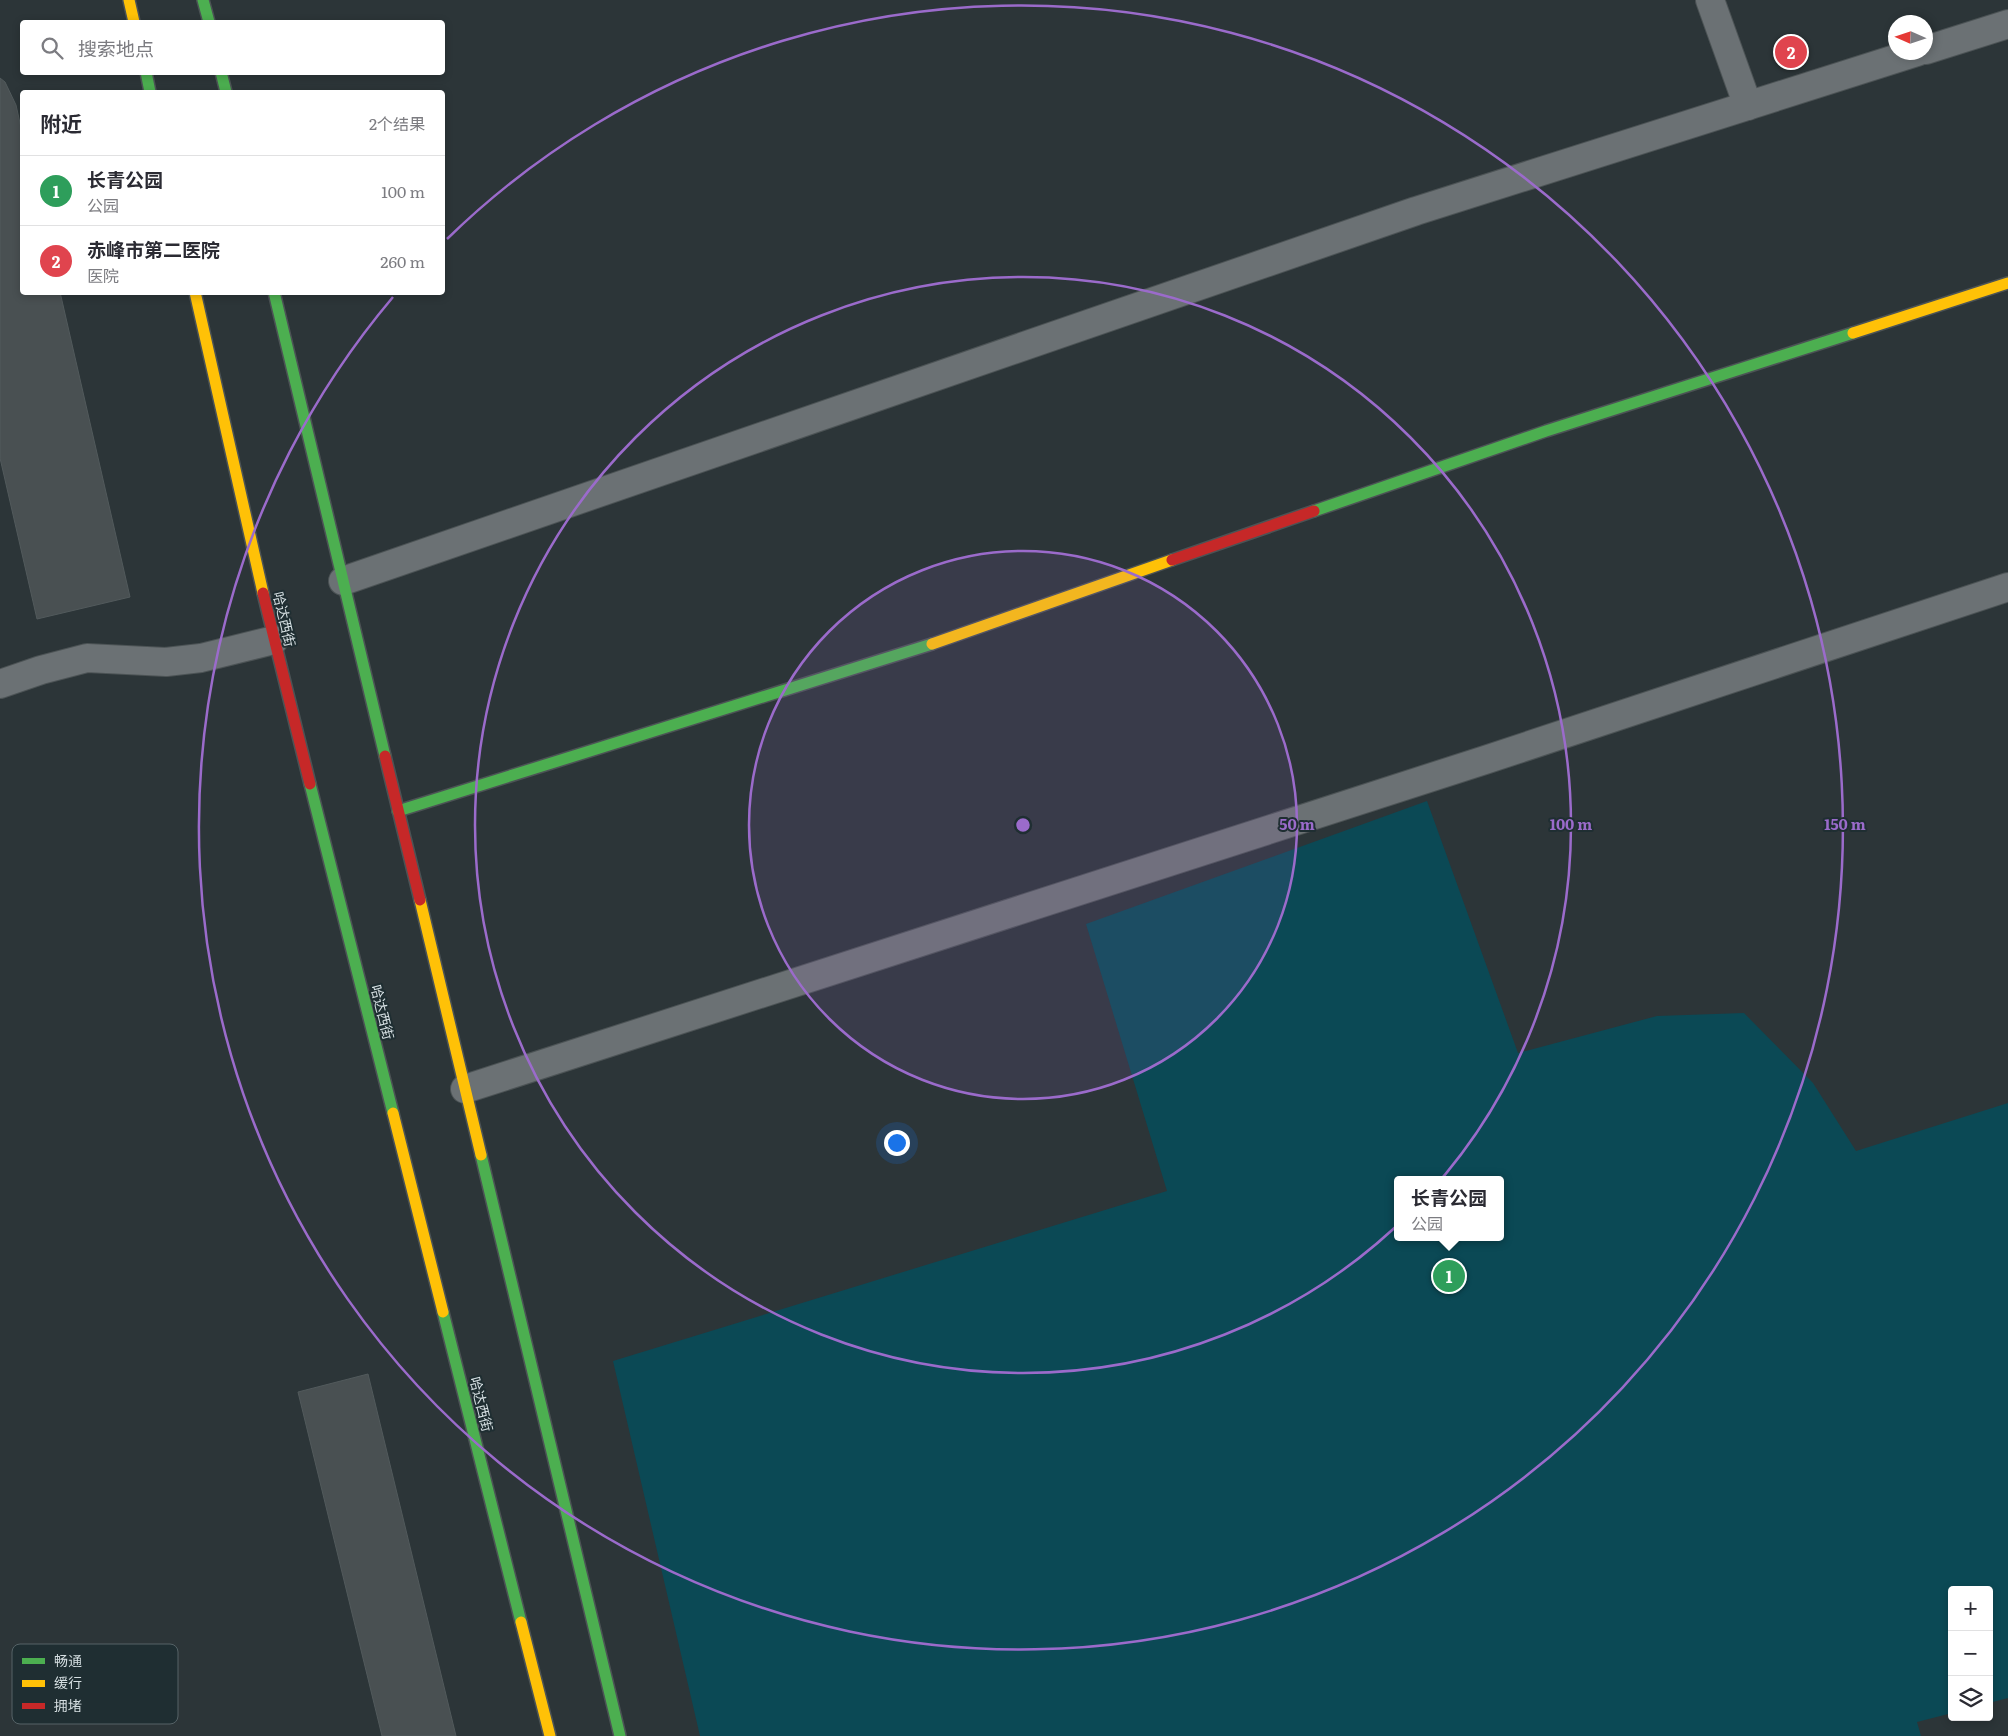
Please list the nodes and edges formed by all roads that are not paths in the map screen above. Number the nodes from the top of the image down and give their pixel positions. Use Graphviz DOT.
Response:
graph roads {
  1 [pos="129,0"];
  2 [pos="203,0"];
  3 [pos="1710,0"];
  4 [pos="134,20"];
  5 [pos="208,20"];
  6 [pos="2008,24"];
  7 [pos="1933,48"];
  8 [pos="1892,60"];
  9 [pos="147,75"];
  10 [pos="222,75"];
  11 [pos="150,90"];
  12 [pos="226,90"];
  13 [pos="1748,106"];
  14 [pos="2008,283"];
  15 [pos="196,295"];
  16 [pos="275,295"];
  17 [pos="343,581"];
  18 [pos="2008,587"];
  19 [pos="274,640"];
  20 [pos="0,684"];
  21 [pos="398,811"];
  22 [pos="465,1089"];
  23 [pos="550,1736"];
  24 [pos="620,1736"];
  1 -- 4 [label="main road"];
  2 -- 5 [label="main road"];
  3 -- 13 [label="street"];
  6 -- 7 [label="street"];
  8 -- 13 [label="street"];
  9 -- 11 [label="main road"];
  10 -- 12 [label="main road"];
  13 -- 17 [label="street"];
  14 -- 21 [label="main road"];
  15 -- 19 [label="main road, 哈达西街"];
  16 -- 17 [label="main road"];
  17 -- 21 [label="main road"];
  18 -- 22 [label="street"];
  19 -- 20 [label="street"];
  19 -- 23 [label="main road, 哈达西街"];
  21 -- 22 [label="main road"];
  22 -- 24 [label="main road"];
}
